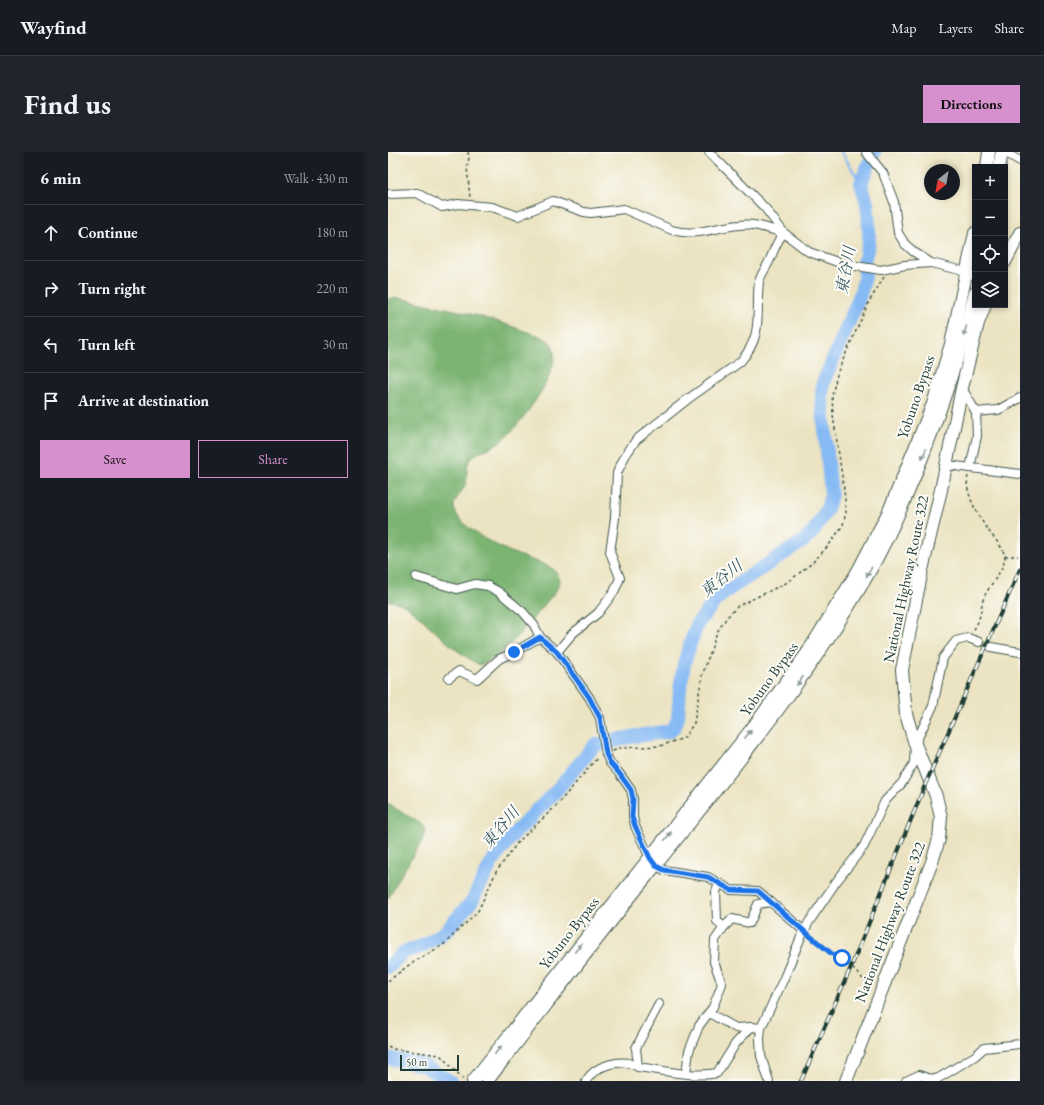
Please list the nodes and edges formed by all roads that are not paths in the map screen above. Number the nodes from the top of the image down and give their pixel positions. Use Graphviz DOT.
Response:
graph roads {
  1 [pos="709,152"];
  2 [pos="866,152"];
  3 [pos="989,152"];
  4 [pos="1003,152"];
  5 [pos="1020,161"];
  6 [pos="987,164"];
  7 [pos="1001,164"];
  8 [pos="388,194"];
  9 [pos="784,233"];
  10 [pos="1020,233"];
  11 [pos="975,236"];
  12 [pos="1008,256"];
  13 [pos="932,263"];
  14 [pos="971,275"];
  15 [pos="972,305"];
  16 [pos="984,308"];
  17 [pos="962,388"];
  18 [pos="1020,398"];
  19 [pos="976,412"];
  20 [pos="946,465"];
  21 [pos="970,468"];
  22 [pos="1020,474"];
  23 [pos="416,577"];
  24 [pos="540,637"];
  25 [pos="979,642"];
  26 [pos="991,647"];
  27 [pos="557,652"];
  28 [pos="1020,652"];
  29 [pos="449,678"];
  30 [pos="915,744"];
  31 [pos="653,862"];
  32 [pos="719,883"];
  33 [pos="771,902"];
  34 [pos="724,927"];
  35 [pos="804,931"];
  36 [pos="659,1004"];
  37 [pos="709,1012"];
  38 [pos="751,1027"];
  39 [pos="761,1028"];
  40 [pos="1020,1044"];
  41 [pos="638,1067"];
  42 [pos="686,1073"];
  43 [pos="474,1081"];
  44 [pos="487,1081"];
  45 [pos="586,1081"];
  46 [pos="769,1081"];
  47 [pos="846,1081"];
  48 [pos="906,1081"];
  1 -- 9 [label="street"];
  2 -- 13 [label="street"];
  3 -- 6 [label="highway"];
  4 -- 5 [label="street"];
  4 -- 7 [label="highway"];
  8 -- 9 [label="street"];
  9 -- 13 [label="street"];
  9 -- 27 [label="street"];
  10 -- 12 [label="highway"];
  11 -- 14 [label="highway, Yobuno Bypass"];
  13 -- 14 [label="street"];
  31 -- 14 [label="highway, Yobuno Bypass, one-way"];
  15 -- 31 [label="highway, Yobuno Bypass, one-way"];
  16 -- 17 [label="highway, National Highway Route 322"];
  17 -- 19 [label="street"];
  17 -- 20 [label="highway, National Highway Route 322"];
  18 -- 19 [label="street"];
  19 -- 21 [label="street"];
  20 -- 21 [label="street"];
  20 -- 30 [label="highway, National Highway Route 322"];
  21 -- 22 [label="street"];
  23 -- 24 [label="street"];
  24 -- 27 [label="street"];
  24 -- 29 [label="street"];
  25 -- 30 [label="street"];
  26 -- 28 [label="street"];
  27 -- 31 [label="street"];
  30 -- 35 [label="street"];
  30 -- 47 [label="highway, National Highway Route 322"];
  31 -- 32 [label="street"];
  43 -- 31 [label="highway, Yobuno Bypass, one-way"];
  31 -- 44 [label="highway, Yobuno Bypass"];
  32 -- 33 [label="street"];
  32 -- 34 [label="street"];
  33 -- 34 [label="street"];
  33 -- 35 [label="street"];
  34 -- 37 [label="street"];
  35 -- 39 [label="street"];
  36 -- 41 [label="street"];
  37 -- 38 [label="street"];
  37 -- 42 [label="street"];
  38 -- 39 [label="street"];
  38 -- 42 [label="street"];
  39 -- 46 [label="street"];
  40 -- 48 [label="street"];
  41 -- 42 [label="street"];
  41 -- 45 [label="street"];
}
